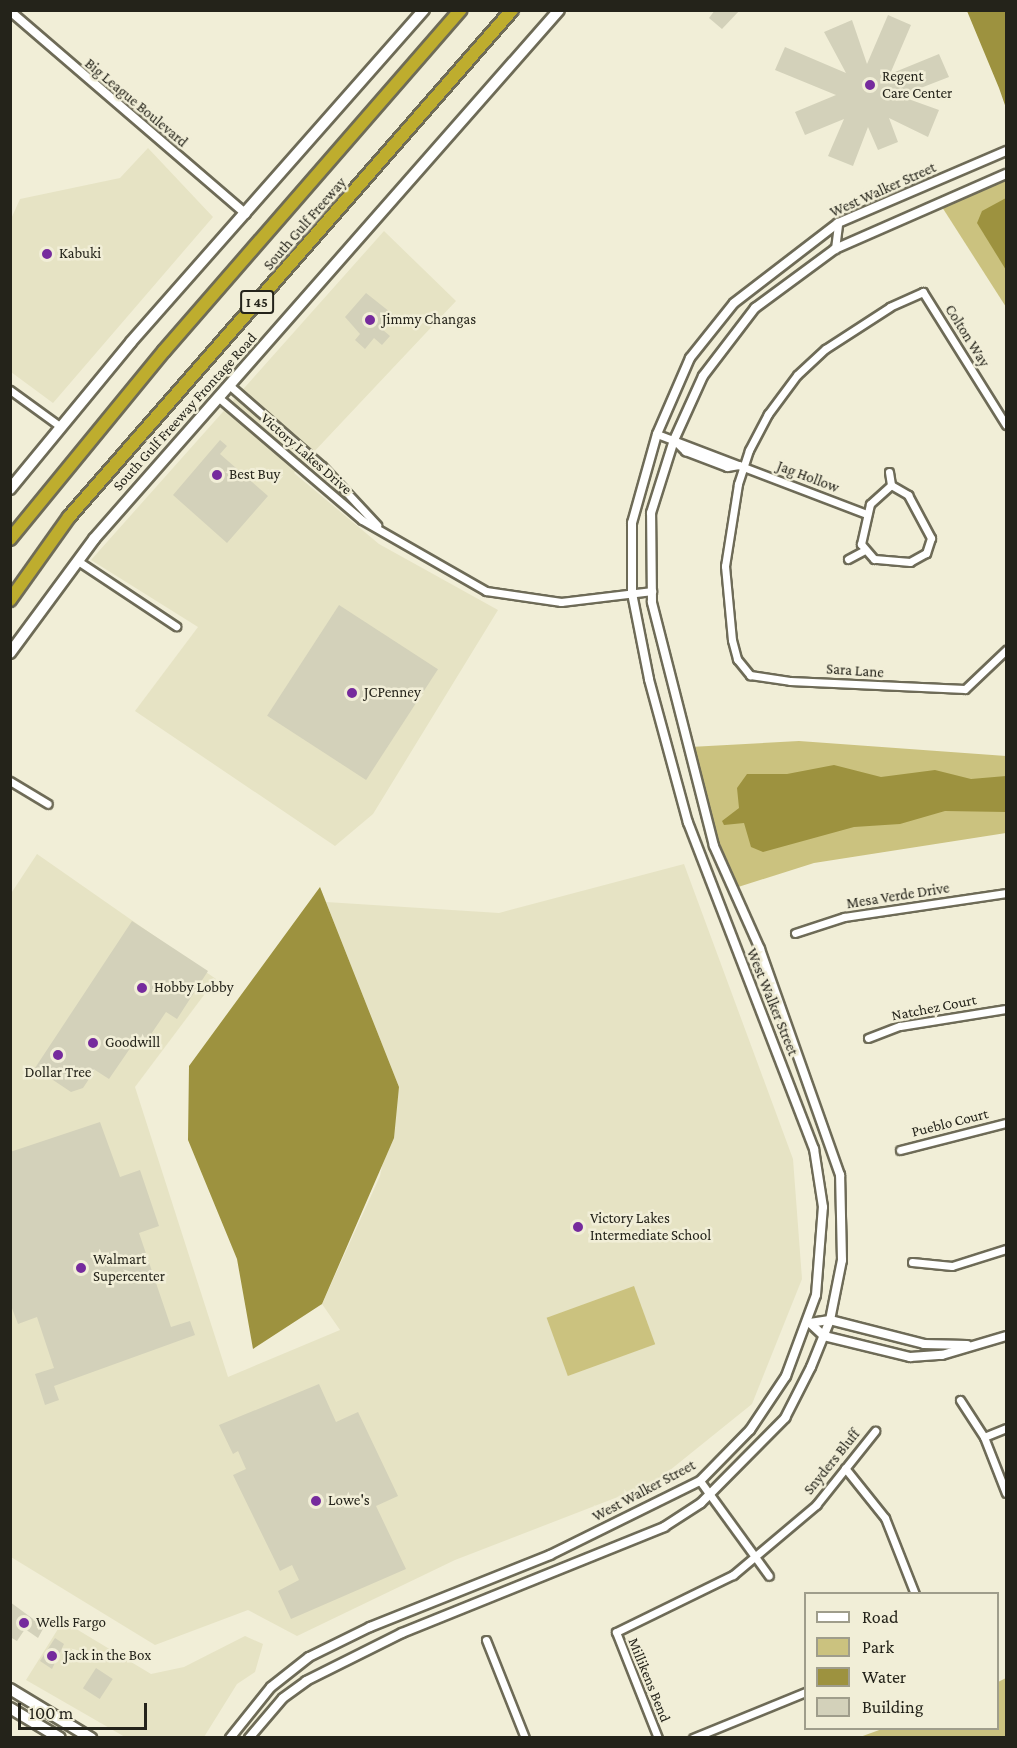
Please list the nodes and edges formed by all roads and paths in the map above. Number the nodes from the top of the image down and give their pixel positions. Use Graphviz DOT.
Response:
graph roads {
  1 [pos="424,10"];
  2 [pos="460,10"];
  3 [pos="512,10"];
  4 [pos="559,10"];
  5 [pos="10,11"];
  6 [pos="1006,151"];
  7 [pos="1006,174"];
  8 [pos="246,214"];
  9 [pos="838,224"];
  10 [pos="835,249"];
  11 [pos="229,384"];
  12 [pos="10,390"];
  13 [pos="218,397"];
  14 [pos="1006,425"];
  15 [pos="62,427"];
  16 [pos="657,434"];
  17 [pos="674,440"];
  18 [pos="741,466"];
  19 [pos="889,472"];
  20 [pos="891,484"];
  21 [pos="10,489"];
  22 [pos="867,514"];
  23 [pos="379,528"];
  24 [pos="10,539"];
  25 [pos="863,551"];
  26 [pos="848,559"];
  27 [pos="78,561"];
  28 [pos="652,591"];
  29 [pos="632,593"];
  30 [pos="10,600"];
  31 [pos="176,626"];
  32 [pos="1006,650"];
  33 [pos="10,653"];
  34 [pos="10,781"];
  35 [pos="48,804"];
  36 [pos="1006,893"];
  37 [pos="795,933"];
  38 [pos="1006,1009"];
  39 [pos="868,1038"];
  40 [pos="1006,1124"];
  41 [pos="900,1150"];
  42 [pos="1006,1249"];
  43 [pos="912,1262"];
  44 [pos="830,1320"];
  45 [pos="810,1323"];
  46 [pos="824,1336"];
  47 [pos="1006,1336"];
  48 [pos="973,1345"];
  49 [pos="960,1400"];
  50 [pos="1006,1428"];
  51 [pos="875,1431"];
  52 [pos="984,1437"];
  53 [pos="844,1468"];
  54 [pos="700,1481"];
  55 [pos="1006,1493"];
  56 [pos="711,1496"];
  57 [pos="755,1557"];
  58 [pos="769,1576"];
  59 [pos="915,1592"];
  60 [pos="616,1632"];
  61 [pos="486,1640"];
  62 [pos="10,1689"];
  63 [pos="804,1693"];
  64 [pos="10,1708"];
  65 [pos="60,1737"];
  66 [pos="91,1737"];
  67 [pos="230,1737"];
  68 [pos="249,1737"];
  69 [pos="525,1737"];
  70 [pos="657,1737"];
  71 [pos="693,1737"];
  1 -- 8 [label="main road"];
  2 -- 24 [label="highway, South Gulf Freeway / I 45"];
  3 -- 30 [label="highway, South Gulf Freeway / I 45"];
  4 -- 11 [label="main road, South Gulf Freeway Frontage Road"];
  5 -- 8 [label="street, Big League Boulevard"];
  6 -- 9 [label="street, West Walker Street"];
  7 -- 10 [label="street, West Walker Street"];
  8 -- 15 [label="main road"];
  9 -- 10 [label="street"];
  9 -- 16 [label="street, West Walker Street"];
  10 -- 17 [label="street, West Walker Street"];
  11 -- 13 [label="main road, South Gulf Freeway Frontage Road"];
  11 -- 23 [label="street, Victory Lakes Drive"];
  12 -- 15 [label="street"];
  13 -- 23 [label="street, Victory Lakes Drive"];
  13 -- 27 [label="main road, South Gulf Freeway Frontage Road"];
  14 -- 18 [label="street, Colton Way"];
  15 -- 21 [label="main road"];
  16 -- 17 [label="street, Jag Hollow"];
  16 -- 29 [label="street, West Walker Street"];
  17 -- 18 [label="street, Jag Hollow"];
  17 -- 28 [label="street, West Walker Street"];
  18 -- 22 [label="street, Jag Hollow"];
  18 -- 32 [label="street, Sara Lane"];
  19 -- 20 [label="street"];
  20 -- 22 [label="street"];
  20 -- 25 [label="street"];
  22 -- 25 [label="street"];
  23 -- 29 [label="street, Victory Lakes Drive"];
  25 -- 26 [label="street"];
  27 -- 31 [label="street"];
  27 -- 33 [label="main road, South Gulf Freeway Frontage Road"];
  28 -- 29 [label="street, Victory Lakes Drive"];
  28 -- 44 [label="street, West Walker Street"];
  29 -- 45 [label="street, West Walker Street"];
  34 -- 35 [label="street"];
  36 -- 37 [label="street, Mesa Verde Drive"];
  38 -- 39 [label="street, Natchez Court"];
  40 -- 41 [label="street, Pueblo Court"];
  42 -- 43 [label="street"];
  44 -- 45 [label="street"];
  44 -- 46 [label="street, West Walker Street"];
  44 -- 48 [label="street"];
  45 -- 46 [label="street"];
  45 -- 54 [label="street, West Walker Street"];
  46 -- 48 [label="street"];
  46 -- 56 [label="street, West Walker Street"];
  47 -- 48 [label="street"];
  49 -- 52 [label="street"];
  50 -- 52 [label="street"];
  51 -- 53 [label="street, Snyders Bluff"];
  52 -- 55 [label="street"];
  53 -- 57 [label="street, Snyders Bluff"];
  53 -- 59 [label="street"];
  54 -- 56 [label="street"];
  54 -- 67 [label="street, West Walker Street"];
  56 -- 57 [label="street"];
  56 -- 68 [label="street, West Walker Street"];
  57 -- 58 [label="street"];
  57 -- 60 [label="street, Snyders Bluff"];
  60 -- 70 [label="street, Millikens Bend"];
  61 -- 69 [label="street"];
  62 -- 66 [label="main road"];
  63 -- 71 [label="street"];
  64 -- 65 [label="main road"];
}
